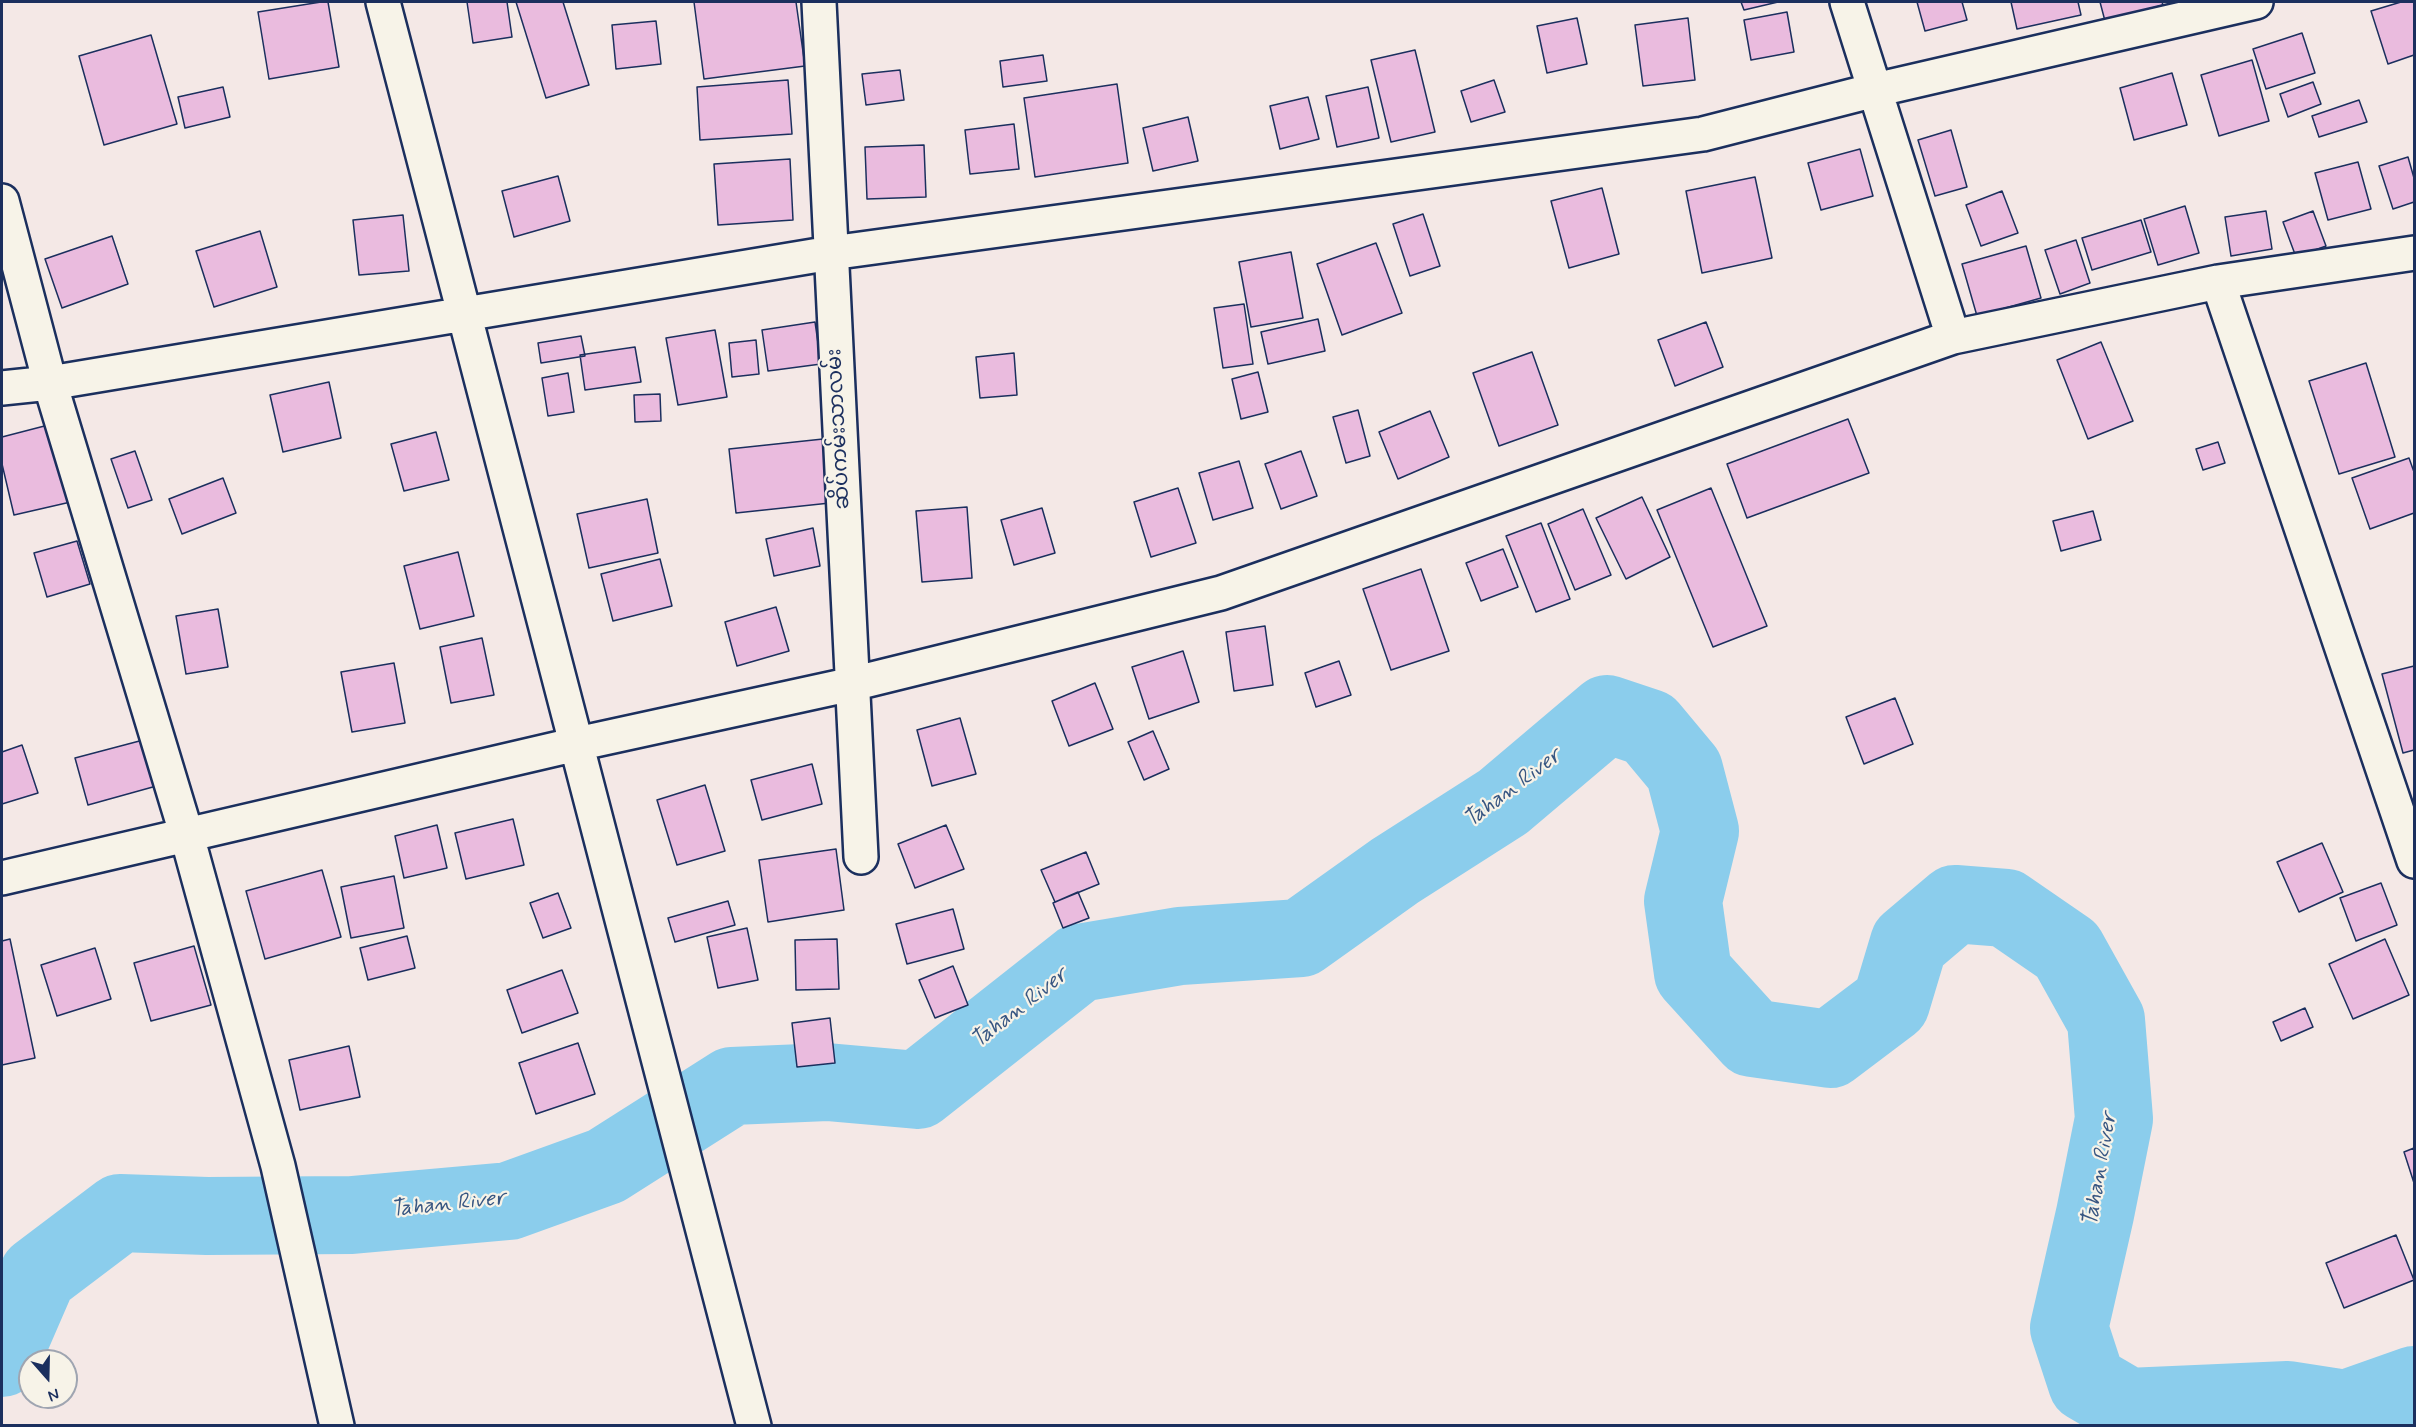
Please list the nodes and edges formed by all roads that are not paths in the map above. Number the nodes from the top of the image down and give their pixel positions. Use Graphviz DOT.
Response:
graph roads {
  1 [pos="384,2"];
  2 [pos="819,2"];
  3 [pos="1847,2"];
  4 [pos="2256,2"];
  5 [pos="1875,90"];
  6 [pos="2,201"];
  7 [pos="831,252"];
  8 [pos="2415,253"];
  9 [pos="2218,282"];
  10 [pos="465,313"];
  11 [pos="1953,337"];
  12 [pos="50,383"];
  13 [pos="2,388"];
  14 [pos="852,684"];
  15 [pos="578,744"];
  16 [pos="187,836"];
  17 [pos="861,857"];
  18 [pos="2415,861"];
  19 [pos="2,878"];
  20 [pos="337,1425"];
  21 [pos="754,1425"];
  1 -- 10 [label="street"];
  2 -- 7 [label="street, ဆိပ်ကမ်းသာလမ်း"];
  3 -- 5 [label="street"];
  4 -- 5 [label="street"];
  5 -- 7 [label="street"];
  5 -- 11 [label="street"];
  6 -- 12 [label="street"];
  7 -- 10 [label="street"];
  7 -- 14 [label="street, ဆိပ်ကမ်းသာလမ်း"];
  8 -- 9 [label="street"];
  9 -- 11 [label="street"];
  9 -- 18 [label="street"];
  10 -- 12 [label="street"];
  10 -- 15 [label="street"];
  11 -- 14 [label="street"];
  12 -- 13 [label="street"];
  12 -- 16 [label="street"];
  14 -- 15 [label="street"];
  14 -- 17 [label="street, ဆိပ်ကမ်းသာလမ်း"];
  15 -- 16 [label="street"];
  15 -- 21 [label="street"];
  16 -- 19 [label="street"];
  16 -- 20 [label="street"];
}
